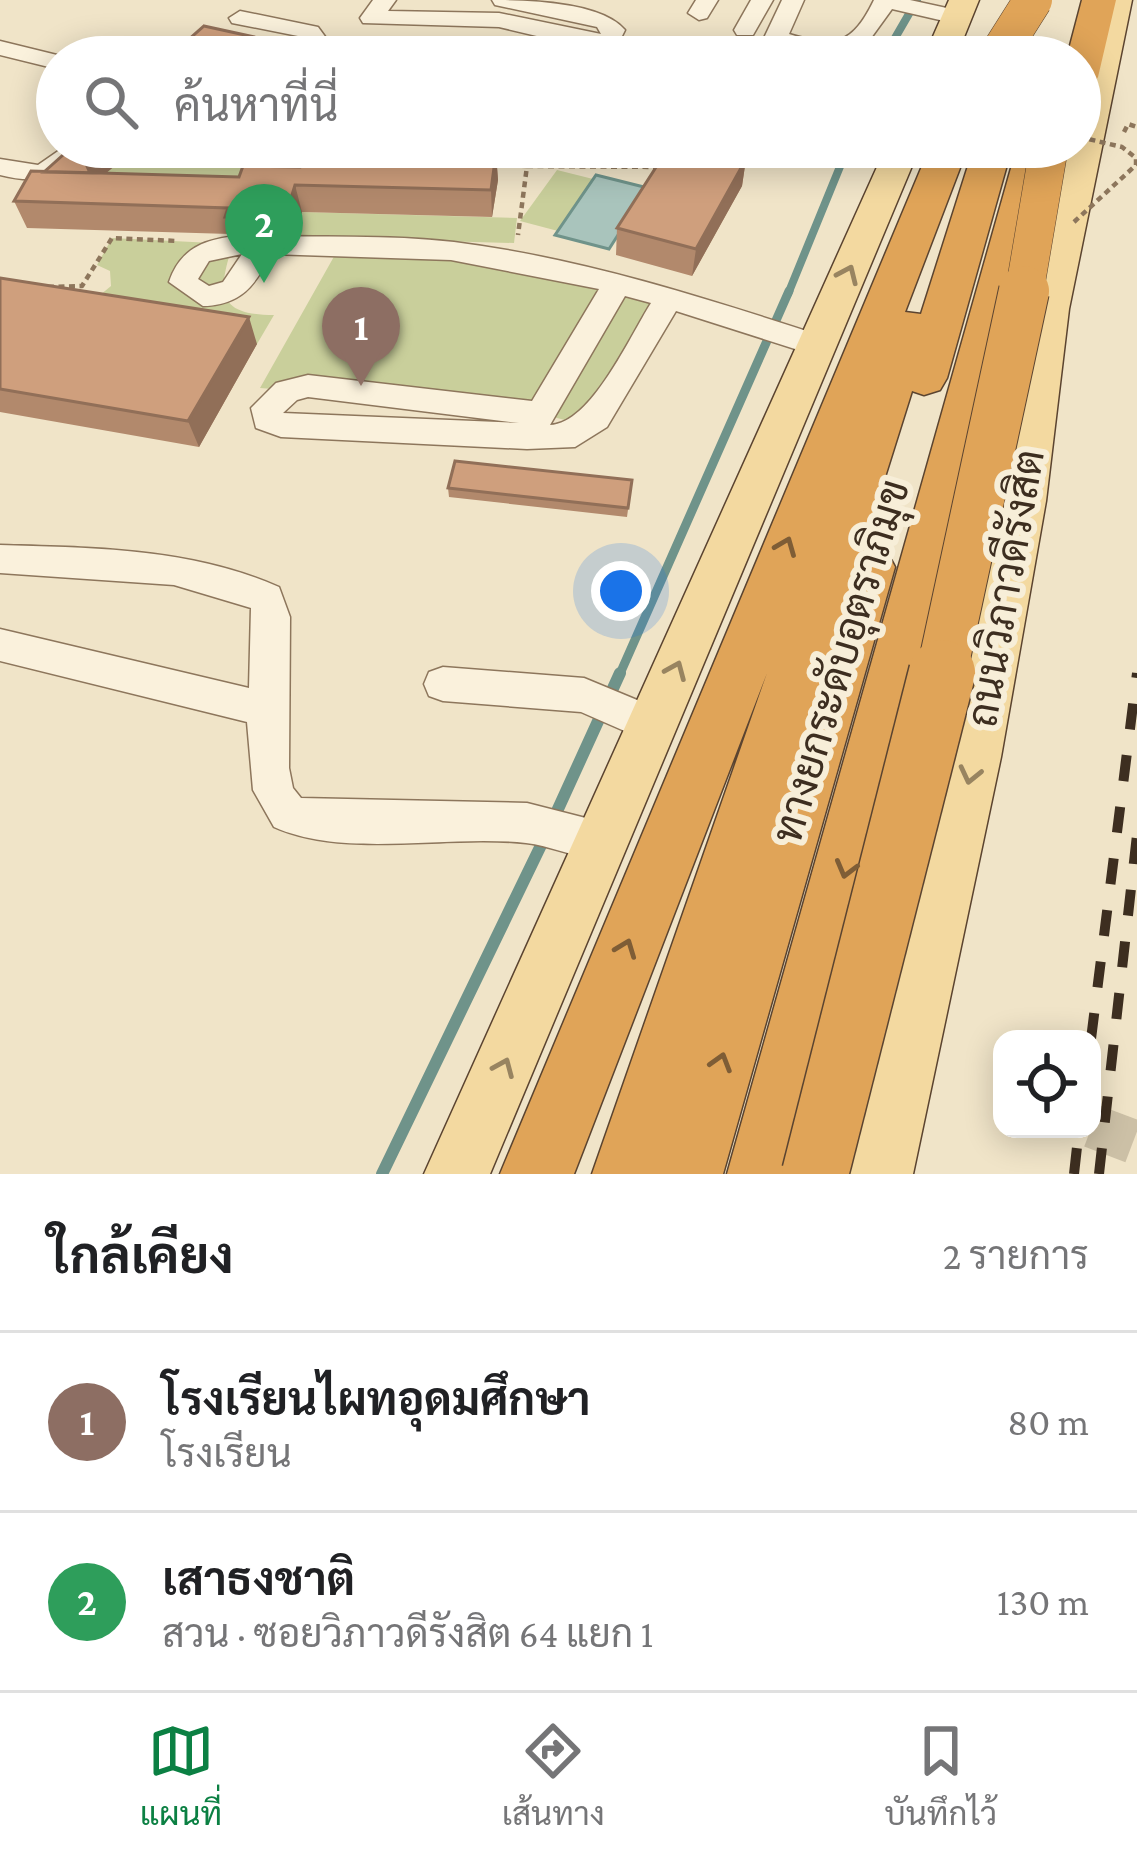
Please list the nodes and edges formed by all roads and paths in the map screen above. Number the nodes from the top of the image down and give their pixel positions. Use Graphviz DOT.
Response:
graph roads {
  1 [pos="259,0"];
  2 [pos="385,0"];
  3 [pos="762,0"];
  4 [pos="793,0"];
  5 [pos="1018,0"];
  6 [pos="1035,0"];
  7 [pos="1076,0"];
  8 [pos="1100,0"];
  9 [pos="1117,0"];
  10 [pos="520,2"];
  11 [pos="897,4"];
  12 [pos="579,8"];
  13 [pos="960,9"];
  14 [pos="745,30"];
  15 [pos="316,36"];
  16 [pos="567,36"];
  17 [pos="611,36"];
  18 [pos="777,36"];
  19 [pos="866,36"];
  20 [pos="1005,36"];
  21 [pos="1012,36"];
  22 [pos="1025,36"];
  23 [pos="1067,36"];
  24 [pos="1091,36"];
  25 [pos="0,48"];
  26 [pos="36,57"];
  27 [pos="1101,72"];
  28 [pos="1128,124"];
  29 [pos="1137,127"];
  30 [pos="1101,142"];
  31 [pos="0,167"];
  32 [pos="55,168"];
  33 [pos="527,168"];
  34 [pos="666,168"];
  35 [pos="890,168"];
  36 [pos="941,168"];
  37 [pos="962,168"];
  38 [pos="987,168"];
  39 [pos="1030,168"];
  40 [pos="1044,168"];
  41 [pos="1058,168"];
  42 [pos="1079,168"];
  43 [pos="653,186"];
  44 [pos="1066,228"];
  45 [pos="529,241"];
  46 [pos="193,242"];
  47 [pos="260,245"];
  48 [pos="617,284"];
  49 [pos="35,288"];
  50 [pos="667,301"];
  51 [pos="787,335"];
  52 [pos="535,426"];
  53 [pos="0,559"];
  54 [pos="0,645"];
  55 [pos="443,685"];
  56 [pos="618,709"];
  57 [pos="271,710"];
  58 [pos="565,831"];
  59 [pos="457,1174"];
  60 [pos="537,1174"];
  61 [pos="629,1174"];
  62 [pos="686,1174"];
  63 [pos="764,1174"];
  64 [pos="813,1174"];
  65 [pos="880,1174"];
  1 -- 15 [label="street"];
  2 -- 16 [label="street"];
  3 -- 14 [label="street"];
  4 -- 18 [label="street"];
  5 -- 20 [label="highway"];
  6 -- 21 [label="highway, bridge"];
  6 -- 22 [label="highway"];
  7 -- 23 [label="highway"];
  8 -- 24 [label="highway"];
  9 -- 27 [label="main road, ถนนวิภาวดีรังสิต"];
  10 -- 12 [label="street"];
  11 -- 13 [label="street"];
  11 -- 19 [label="street"];
  12 -- 17 [label="street"];
  25 -- 26 [label="street"];
  28 -- 29 [label="path"];
  30 -- 44 [label="path, bridge"];
  31 -- 32 [label="street"];
  33 -- 45 [label="path"];
  34 -- 43 [label="path"];
  51 -- 35 [label="main road, one-way"];
  60 -- 36 [label="highway, one-way"];
  37 -- 61 [label="highway"];
  62 -- 38 [label="highway, ทางยกระดับอุตราภิมุข, one-way"];
  39 -- 63 [label="highway, ทางยกระดับอุตราภิมุข, one-way"];
  40 -- 64 [label="highway, bridge"];
  41 -- 64 [label="highway, ถนนวิภาวดีรังสิต"];
  42 -- 44 [label="main road, ถนนวิภาวดีรังสิต"];
  44 -- 65 [label="main road, ถนนวิภาวดีรังสิต, one-way"];
  46 -- 49 [label="path"];
  47 -- 48 [label="street"];
  48 -- 50 [label="street"];
  48 -- 52 [label="street"];
  50 -- 51 [label="street"];
  50 -- 52 [label="street"];
  56 -- 51 [label="main road, one-way"];
  52 -- 52 [label="street"];
  53 -- 57 [label="street"];
  54 -- 57 [label="street"];
  55 -- 56 [label="street"];
  56 -- 58 [label="main road"];
  57 -- 58 [label="street"];
  59 -- 58 [label="main road, one-way"];
}
